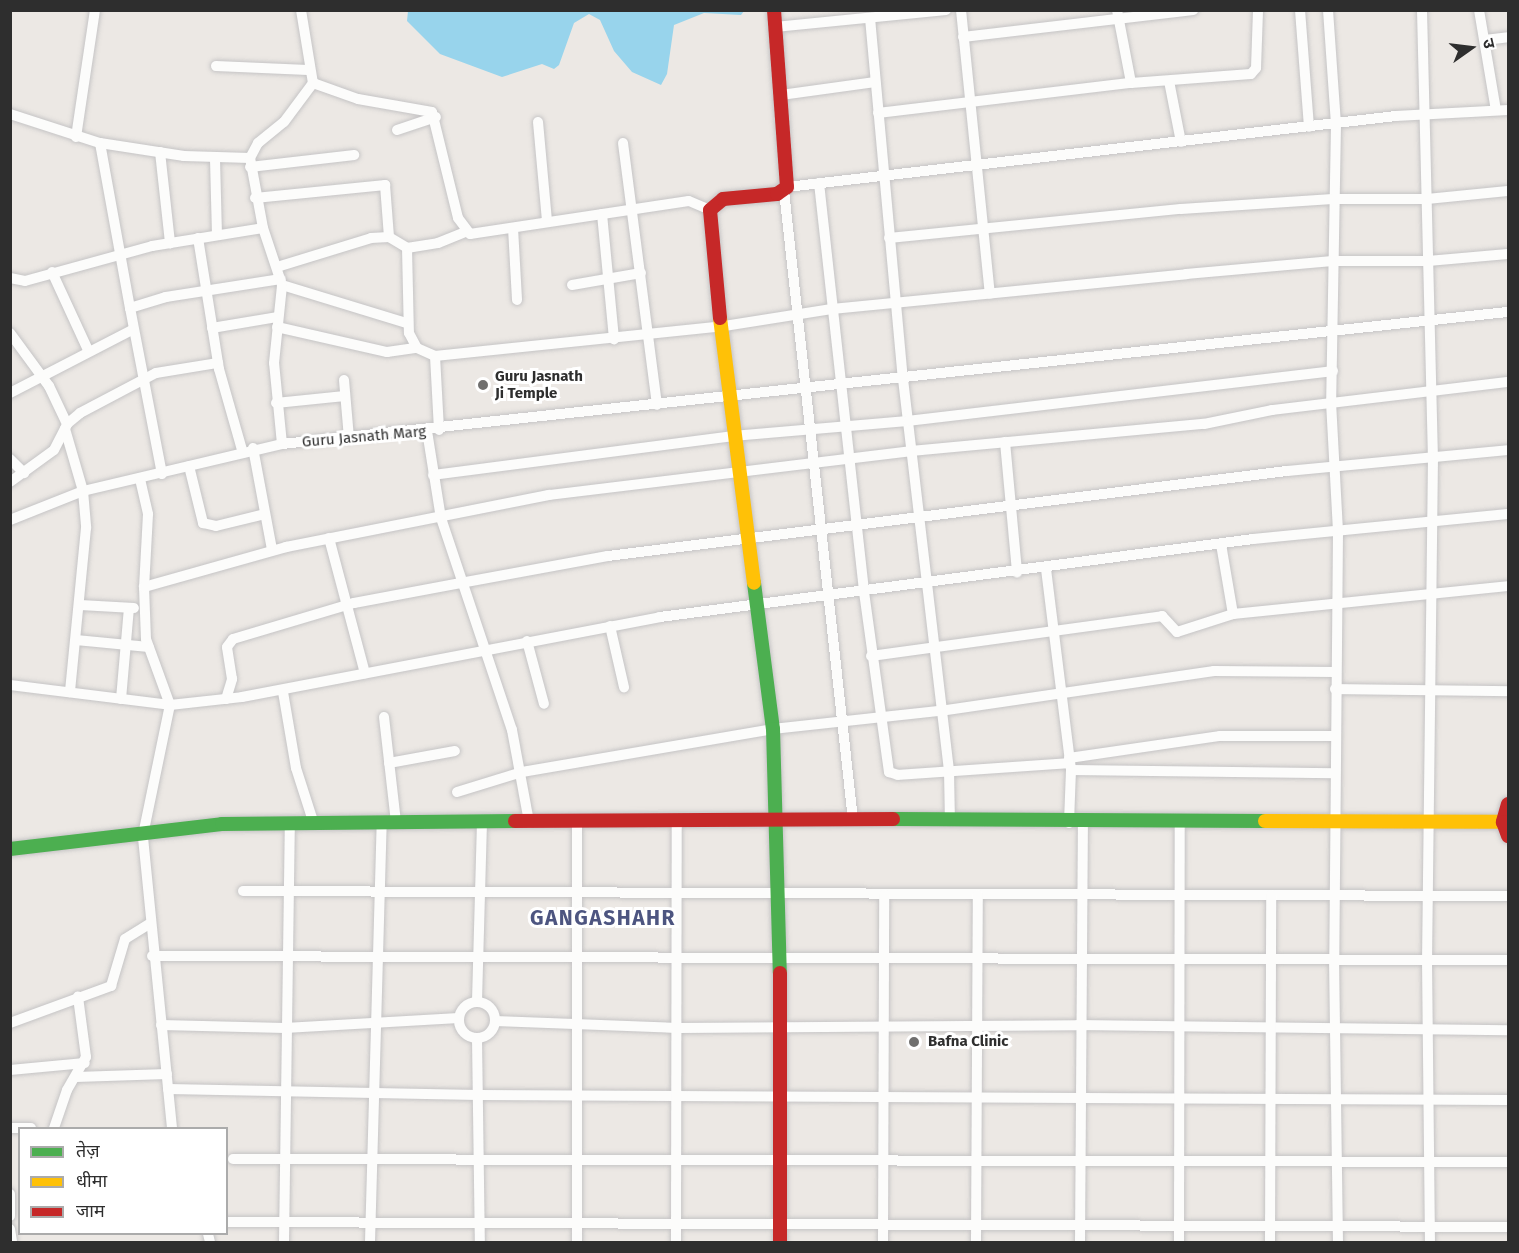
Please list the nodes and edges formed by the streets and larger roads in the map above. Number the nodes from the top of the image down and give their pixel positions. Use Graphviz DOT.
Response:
graph roads {
  1 [pos="96,10"];
  2 [pos="301,10"];
  3 [pos="774,10"];
  4 [pos="946,10"];
  5 [pos="961,10"];
  6 [pos="1117,10"];
  7 [pos="1193,10"];
  8 [pos="1258,10"];
  9 [pos="1300,10"];
  10 [pos="1328,10"];
  11 [pos="1422,10"];
  12 [pos="1479,10"];
  13 [pos="870,18"];
  14 [pos="1118,22"];
  15 [pos="775,27"];
  16 [pos="963,37"];
  17 [pos="1509,37"];
  18 [pos="1485,40"];
  19 [pos="216,66"];
  20 [pos="308,70"];
  21 [pos="1169,81"];
  22 [pos="875,82"];
  23 [pos="313,83"];
  24 [pos="1131,83"];
  25 [pos="781,94"];
  26 [pos="968,101"];
  27 [pos="1496,110"];
  28 [pos="1509,110"];
  29 [pos="878,113"];
  30 [pos="10,114"];
  31 [pos="1425,116"];
  32 [pos="436,117"];
  33 [pos="538,122"];
  34 [pos="1336,124"];
  35 [pos="1309,127"];
  36 [pos="397,130"];
  37 [pos="75,137"];
  38 [pos="1180,142"];
  39 [pos="100,143"];
  40 [pos="623,143"];
  41 [pos="160,152"];
  42 [pos="354,155"];
  43 [pos="215,159"];
  44 [pos="250,162"];
  45 [pos="974,163"];
  46 [pos="883,176"];
  47 [pos="819,183"];
  48 [pos="786,189"];
  49 [pos="1509,191"];
  50 [pos="255,198"];
  51 [pos="1333,199"];
  52 [pos="1427,199"];
  53 [pos="633,210"];
  54 [pos="710,210"];
  55 [pos="602,214"];
  56 [pos="547,221"];
  57 [pos="263,228"];
  58 [pos="513,228"];
  59 [pos="985,229"];
  60 [pos="465,232"];
  61 [pos="217,235"];
  62 [pos="389,237"];
  63 [pos="198,238"];
  64 [pos="890,238"];
  65 [pos="170,243"];
  66 [pos="407,248"];
  67 [pos="117,254"];
  68 [pos="1509,254"];
  69 [pos="1332,261"];
  70 [pos="1428,261"];
  71 [pos="277,267"];
  72 [pos="52,272"];
  73 [pos="641,273"];
  74 [pos="10,278"];
  75 [pos="610,279"];
  76 [pos="281,282"];
  77 [pos="572,285"];
  78 [pos="206,291"];
  79 [pos="990,294"];
  80 [pos="517,300"];
  81 [pos="896,304"];
  82 [pos="130,308"];
  83 [pos="832,309"];
  84 [pos="1509,312"];
  85 [pos="798,316"];
  86 [pos="1429,320"];
  87 [pos="278,322"];
  88 [pos="406,323"];
  89 [pos="718,327"];
  90 [pos="212,328"];
  91 [pos="132,330"];
  92 [pos="1332,331"];
  93 [pos="10,333"];
  94 [pos="648,335"];
  95 [pos="614,339"];
  96 [pos="417,348"];
  97 [pos="88,350"];
  98 [pos="435,357"];
  99 [pos="218,363"];
  100 [pos="1333,371"];
  101 [pos="41,373"];
  102 [pos="144,379"];
  103 [pos="903,379"];
  104 [pos="344,380"];
  105 [pos="1509,382"];
  106 [pos="841,386"];
  107 [pos="805,389"];
  108 [pos="1428,390"];
  109 [pos="10,393"];
  110 [pos="345,396"];
  111 [pos="727,398"];
  112 [pos="1331,402"];
  113 [pos="276,403"];
  114 [pos="657,405"];
  115 [pos="908,421"];
  116 [pos="66,426"];
  117 [pos="845,427"];
  118 [pos="809,428"];
  119 [pos="439,430"];
  120 [pos="427,431"];
  121 [pos="732,435"];
  122 [pos="349,438"];
  123 [pos="1005,442"];
  124 [pos="282,444"];
  125 [pos="248,449"];
  126 [pos="1509,450"];
  127 [pos="911,451"];
  128 [pos="1433,457"];
  129 [pos="10,459"];
  130 [pos="849,461"];
  131 [pos="813,465"];
  132 [pos="189,466"];
  133 [pos="1336,469"];
  134 [pos="738,472"];
  135 [pos="24,473"];
  136 [pos="162,474"];
  137 [pos="433,475"];
  138 [pos="140,478"];
  139 [pos="10,482"];
  140 [pos="83,491"];
  141 [pos="1011,507"];
  142 [pos="265,514"];
  143 [pos="1509,514"];
  144 [pos="441,518"];
  145 [pos="920,519"];
  146 [pos="10,520"];
  147 [pos="1431,523"];
  148 [pos="856,528"];
  149 [pos="821,532"];
  150 [pos="1338,532"];
  151 [pos="329,538"];
  152 [pos="748,542"];
  153 [pos="1221,544"];
  154 [pos="272,550"];
  155 [pos="1046,569"];
  156 [pos="1017,572"];
  157 [pos="466,582"];
  158 [pos="928,584"];
  159 [pos="144,586"];
  160 [pos="1509,586"];
  161 [pos="864,592"];
  162 [pos="1432,594"];
  163 [pos="828,596"];
  164 [pos="1337,602"];
  165 [pos="80,604"];
  166 [pos="347,606"];
  167 [pos="757,606"];
  168 [pos="129,608"];
  169 [pos="144,610"];
  170 [pos="1233,614"];
  171 [pos="610,626"];
  172 [pos="1053,631"];
  173 [pos="76,640"];
  174 [pos="526,641"];
  175 [pos="126,644"];
  176 [pos="149,647"];
  177 [pos="934,647"];
  178 [pos="487,648"];
  179 [pos="871,656"];
  180 [pos="1335,672"];
  181 [pos="365,673"];
  182 [pos="10,686"];
  183 [pos="624,687"];
  184 [pos="1335,689"];
  185 [pos="1431,691"];
  186 [pos="1509,691"];
  187 [pos="70,692"];
  188 [pos="283,692"];
  189 [pos="1061,694"];
  190 [pos="121,699"];
  191 [pos="226,699"];
  192 [pos="544,704"];
  193 [pos="170,705"];
  194 [pos="940,711"];
  195 [pos="384,717"];
  196 [pos="879,718"];
  197 [pos="844,722"];
  198 [pos="773,729"];
  199 [pos="1335,736"];
  200 [pos="455,751"];
  201 [pos="389,763"];
  202 [pos="1070,764"];
  203 [pos="949,771"];
  204 [pos="522,772"];
  205 [pos="1335,773"];
  206 [pos="457,792"];
  207 [pos="1509,804"];
  208 [pos="778,819"];
  209 [pos="677,820"];
  210 [pos="853,820"];
  211 [pos="1180,820"];
  212 [pos="950,821"];
  213 [pos="389,822"];
  214 [pos="482,822"];
  215 [pos="529,822"];
  216 [pos="577,822"];
  217 [pos="1335,822"];
  218 [pos="1430,822"];
  219 [pos="1503,822"];
  220 [pos="1076,823"];
  221 [pos="290,824"];
  222 [pos="314,824"];
  223 [pos="143,835"];
  224 [pos="1509,836"];
  225 [pos="10,849"];
  226 [pos="290,888"];
  227 [pos="578,890"];
  228 [pos="243,891"];
  229 [pos="381,892"];
  230 [pos="481,892"];
  231 [pos="678,893"];
  232 [pos="1335,893"];
  233 [pos="779,894"];
  234 [pos="884,895"];
  235 [pos="978,895"];
  236 [pos="1179,895"];
  237 [pos="1271,895"];
  238 [pos="1082,896"];
  239 [pos="1429,896"];
  240 [pos="1509,896"];
  241 [pos="149,924"];
  242 [pos="288,954"];
  243 [pos="152,956"];
  244 [pos="380,956"];
  245 [pos="481,957"];
  246 [pos="579,957"];
  247 [pos="978,957"];
  248 [pos="1080,957"];
  249 [pos="1334,957"];
  250 [pos="780,958"];
  251 [pos="885,958"];
  252 [pos="678,959"];
  253 [pos="1180,959"];
  254 [pos="1271,959"];
  255 [pos="1427,960"];
  256 [pos="1509,960"];
  257 [pos="78,997"];
  258 [pos="477,1001"];
  259 [pos="459,1018"];
  260 [pos="495,1021"];
  261 [pos="10,1023"];
  262 [pos="377,1023"];
  263 [pos="161,1025"];
  264 [pos="578,1025"];
  265 [pos="781,1025"];
  266 [pos="1078,1025"];
  267 [pos="885,1026"];
  268 [pos="976,1026"];
  269 [pos="1180,1027"];
  270 [pos="285,1028"];
  271 [pos="678,1028"];
  272 [pos="1272,1028"];
  273 [pos="1334,1030"];
  274 [pos="1428,1030"];
  275 [pos="1509,1030"];
  276 [pos="477,1038"];
  277 [pos="85,1063"];
  278 [pos="10,1070"];
  279 [pos="167,1074"];
  280 [pos="76,1077"];
  281 [pos="168,1089"];
  282 [pos="284,1093"];
  283 [pos="577,1094"];
  284 [pos="373,1095"];
  285 [pos="478,1095"];
  286 [pos="678,1095"];
  287 [pos="978,1096"];
  288 [pos="781,1097"];
  289 [pos="883,1097"];
  290 [pos="1079,1097"];
  291 [pos="1180,1098"];
  292 [pos="1272,1098"];
  293 [pos="1337,1098"];
  294 [pos="1429,1098"];
  295 [pos="1509,1100"];
  296 [pos="54,1127"];
  297 [pos="172,1127"];
  298 [pos="287,1156"];
  299 [pos="373,1156"];
  300 [pos="479,1158"];
  301 [pos="233,1159"];
  302 [pos="577,1160"];
  303 [pos="677,1161"];
  304 [pos="782,1161"];
  305 [pos="882,1161"];
  306 [pos="1270,1161"];
  307 [pos="977,1162"];
  308 [pos="1079,1162"];
  309 [pos="1178,1162"];
  310 [pos="1338,1162"];
  311 [pos="1428,1162"];
  312 [pos="1509,1162"];
  313 [pos="10,1194"];
  314 [pos="10,1216"];
  315 [pos="284,1220"];
  316 [pos="480,1221"];
  317 [pos="228,1222"];
  318 [pos="369,1222"];
  319 [pos="884,1223"];
  320 [pos="676,1224"];
  321 [pos="780,1225"];
  322 [pos="977,1225"];
  323 [pos="577,1226"];
  324 [pos="1338,1226"];
  325 [pos="1080,1227"];
  326 [pos="1179,1227"];
  327 [pos="1270,1227"];
  328 [pos="1509,1227"];
  329 [pos="1430,1228"];
  330 [pos="10,1229"];
  331 [pos="12,1242"];
  332 [pos="284,1242"];
  333 [pos="370,1242"];
  334 [pos="480,1242"];
  335 [pos="577,1242"];
  336 [pos="676,1242"];
  337 [pos="780,1242"];
  338 [pos="883,1242"];
  339 [pos="976,1242"];
  340 [pos="1080,1242"];
  341 [pos="1179,1242"];
  342 [pos="1270,1242"];
  343 [pos="1338,1242"];
  344 [pos="1430,1242"];
  1 -- 37 [label="street"];
  2 -- 20 [label="street"];
  3 -- 15 [label="street"];
  4 -- 13 [label="street"];
  5 -- 16 [label="street"];
  6 -- 14 [label="street"];
  7 -- 14 [label="street"];
  8 -- 21 [label="street"];
  9 -- 35 [label="street"];
  10 -- 34 [label="street"];
  11 -- 31 [label="street"];
  12 -- 18 [label="street"];
  13 -- 15 [label="street"];
  13 -- 22 [label="street"];
  14 -- 16 [label="street"];
  14 -- 24 [label="street"];
  15 -- 25 [label="street"];
  16 -- 26 [label="street"];
  17 -- 18 [label="street"];
  18 -- 27 [label="street"];
  19 -- 20 [label="street"];
  20 -- 23 [label="street"];
  21 -- 24 [label="street"];
  21 -- 38 [label="street"];
  22 -- 25 [label="street"];
  22 -- 29 [label="street"];
  23 -- 32 [label="street"];
  23 -- 44 [label="street"];
  24 -- 26 [label="street"];
  25 -- 48 [label="street"];
  26 -- 29 [label="street"];
  26 -- 45 [label="street"];
  27 -- 28 [label="street"];
  27 -- 31 [label="street"];
  29 -- 46 [label="street"];
  30 -- 37 [label="street"];
  31 -- 34 [label="street"];
  31 -- 52 [label="street"];
  32 -- 36 [label="street"];
  32 -- 60 [label="street"];
  33 -- 56 [label="street"];
  34 -- 35 [label="street"];
  34 -- 51 [label="street"];
  35 -- 38 [label="street"];
  37 -- 39 [label="street"];
  38 -- 45 [label="street"];
  39 -- 41 [label="street"];
  39 -- 67 [label="street"];
  40 -- 53 [label="street"];
  41 -- 43 [label="street"];
  41 -- 65 [label="street"];
  42 -- 44 [label="street"];
  43 -- 44 [label="street"];
  43 -- 61 [label="street"];
  44 -- 50 [label="street"];
  45 -- 46 [label="street"];
  45 -- 59 [label="street"];
  46 -- 47 [label="street"];
  46 -- 64 [label="street"];
  47 -- 48 [label="street"];
  47 -- 83 [label="street"];
  48 -- 54 [label="street"];
  48 -- 85 [label="street"];
  49 -- 52 [label="street"];
  50 -- 57 [label="street"];
  50 -- 62 [label="street"];
  51 -- 52 [label="street"];
  51 -- 59 [label="street"];
  51 -- 69 [label="street"];
  52 -- 70 [label="street"];
  53 -- 54 [label="street"];
  53 -- 55 [label="street"];
  53 -- 73 [label="street"];
  54 -- 89 [label="street"];
  55 -- 56 [label="street"];
  55 -- 75 [label="street"];
  56 -- 58 [label="street"];
  57 -- 61 [label="street"];
  57 -- 71 [label="street"];
  58 -- 60 [label="street"];
  58 -- 80 [label="street"];
  59 -- 64 [label="street"];
  59 -- 79 [label="street"];
  60 -- 66 [label="street"];
  61 -- 63 [label="street"];
  62 -- 66 [label="street"];
  62 -- 71 [label="street"];
  63 -- 65 [label="street"];
  63 -- 78 [label="street"];
  64 -- 81 [label="street"];
  65 -- 67 [label="street"];
  66 -- 88 [label="street"];
  67 -- 72 [label="street"];
  67 -- 82 [label="street"];
  68 -- 70 [label="street"];
  69 -- 70 [label="street"];
  69 -- 79 [label="street"];
  69 -- 92 [label="street"];
  70 -- 86 [label="street"];
  71 -- 76 [label="street"];
  72 -- 74 [label="street"];
  72 -- 97 [label="street"];
  73 -- 75 [label="street"];
  73 -- 94 [label="street"];
  75 -- 77 [label="street"];
  75 -- 95 [label="street"];
  76 -- 78 [label="street"];
  76 -- 87 [label="street"];
  76 -- 88 [label="street"];
  78 -- 82 [label="street"];
  78 -- 90 [label="street"];
  79 -- 81 [label="street"];
  81 -- 83 [label="street"];
  81 -- 103 [label="street"];
  82 -- 91 [label="street"];
  83 -- 85 [label="street"];
  83 -- 106 [label="street"];
  84 -- 86 [label="street, Guru Jasnath Marg"];
  85 -- 89 [label="street"];
  85 -- 107 [label="street"];
  86 -- 92 [label="street, Guru Jasnath Marg"];
  86 -- 108 [label="street"];
  87 -- 90 [label="street"];
  87 -- 96 [label="street"];
  87 -- 113 [label="street"];
  88 -- 96 [label="street"];
  89 -- 94 [label="street"];
  89 -- 111 [label="street"];
  90 -- 99 [label="street"];
  91 -- 97 [label="street"];
  91 -- 102 [label="street"];
  92 -- 100 [label="street"];
  92 -- 103 [label="street, Guru Jasnath Marg"];
  93 -- 101 [label="street"];
  94 -- 95 [label="street"];
  94 -- 114 [label="street"];
  95 -- 98 [label="street"];
  96 -- 98 [label="street"];
  97 -- 101 [label="street"];
  98 -- 119 [label="street"];
  99 -- 102 [label="street"];
  99 -- 125 [label="street"];
  100 -- 112 [label="street"];
  100 -- 115 [label="street"];
  101 -- 109 [label="street"];
  101 -- 116 [label="street"];
  102 -- 116 [label="street"];
  102 -- 136 [label="street"];
  103 -- 106 [label="street, Guru Jasnath Marg"];
  103 -- 115 [label="street"];
  104 -- 110 [label="street"];
  105 -- 108 [label="street"];
  106 -- 107 [label="street, Guru Jasnath Marg"];
  106 -- 117 [label="street"];
  107 -- 111 [label="street, Guru Jasnath Marg"];
  107 -- 118 [label="street"];
  108 -- 112 [label="street"];
  108 -- 128 [label="street"];
  110 -- 113 [label="street"];
  110 -- 122 [label="street"];
  111 -- 114 [label="street, Guru Jasnath Marg"];
  111 -- 121 [label="street"];
  112 -- 123 [label="street"];
  112 -- 133 [label="street"];
  113 -- 124 [label="street"];
  114 -- 119 [label="street, Guru Jasnath Marg"];
  115 -- 117 [label="street"];
  115 -- 127 [label="street"];
  116 -- 135 [label="street"];
  116 -- 140 [label="street"];
  117 -- 118 [label="street"];
  117 -- 130 [label="street"];
  118 -- 121 [label="street"];
  118 -- 131 [label="street"];
  119 -- 120 [label="street, Guru Jasnath Marg"];
  120 -- 122 [label="street, Guru Jasnath Marg"];
  120 -- 137 [label="street"];
  121 -- 134 [label="street"];
  121 -- 137 [label="street"];
  122 -- 124 [label="street, Guru Jasnath Marg"];
  123 -- 127 [label="street"];
  123 -- 141 [label="street"];
  124 -- 125 [label="street, Guru Jasnath Marg"];
  125 -- 132 [label="street, Guru Jasnath Marg"];
  125 -- 142 [label="street"];
  126 -- 128 [label="street"];
  127 -- 130 [label="street"];
  127 -- 145 [label="street"];
  128 -- 133 [label="street"];
  128 -- 147 [label="street"];
  129 -- 135 [label="street"];
  130 -- 131 [label="street"];
  130 -- 148 [label="street"];
  131 -- 134 [label="street"];
  131 -- 149 [label="street"];
  132 -- 136 [label="street, Guru Jasnath Marg"];
  132 -- 142 [label="street"];
  133 -- 141 [label="street"];
  133 -- 150 [label="street"];
  134 -- 144 [label="street"];
  134 -- 152 [label="street"];
  135 -- 139 [label="street"];
  136 -- 138 [label="street, Guru Jasnath Marg"];
  137 -- 144 [label="street"];
  138 -- 140 [label="street, Guru Jasnath Marg"];
  138 -- 159 [label="street"];
  140 -- 146 [label="street, Guru Jasnath Marg"];
  140 -- 165 [label="street"];
  141 -- 145 [label="street"];
  141 -- 156 [label="street"];
  142 -- 154 [label="street"];
  143 -- 147 [label="street"];
  144 -- 151 [label="street"];
  144 -- 157 [label="street"];
  145 -- 148 [label="street"];
  145 -- 158 [label="street"];
  147 -- 150 [label="street"];
  147 -- 162 [label="street"];
  148 -- 149 [label="street"];
  148 -- 161 [label="street"];
  149 -- 152 [label="street"];
  149 -- 163 [label="street"];
  150 -- 153 [label="street"];
  150 -- 164 [label="street"];
  151 -- 154 [label="street"];
  151 -- 166 [label="street"];
  152 -- 157 [label="street"];
  152 -- 167 [label="street"];
  153 -- 155 [label="street"];
  153 -- 170 [label="street"];
  154 -- 159 [label="street"];
  155 -- 156 [label="street"];
  155 -- 172 [label="street"];
  156 -- 158 [label="street"];
  157 -- 166 [label="street"];
  157 -- 178 [label="street"];
  158 -- 161 [label="street"];
  158 -- 177 [label="street"];
  159 -- 169 [label="street"];
  160 -- 162 [label="street"];
  161 -- 163 [label="street"];
  161 -- 179 [label="street"];
  162 -- 164 [label="street"];
  162 -- 185 [label="street"];
  163 -- 167 [label="street"];
  163 -- 197 [label="street"];
  164 -- 170 [label="street"];
  164 -- 180 [label="street"];
  165 -- 168 [label="street"];
  165 -- 173 [label="street"];
  166 -- 181 [label="street"];
  166 -- 191 [label="street"];
  167 -- 171 [label="street"];
  167 -- 198 [label="street"];
  168 -- 169 [label="street"];
  168 -- 175 [label="street"];
  169 -- 176 [label="street"];
  170 -- 172 [label="street"];
  171 -- 174 [label="street"];
  171 -- 183 [label="street"];
  172 -- 177 [label="street"];
  172 -- 189 [label="street"];
  173 -- 175 [label="street"];
  173 -- 187 [label="street"];
  174 -- 178 [label="street"];
  174 -- 192 [label="street"];
  175 -- 176 [label="street"];
  175 -- 190 [label="street"];
  176 -- 193 [label="street"];
  177 -- 179 [label="street"];
  177 -- 194 [label="street"];
  178 -- 181 [label="street"];
  178 -- 204 [label="street"];
  179 -- 196 [label="street"];
  180 -- 184 [label="street"];
  180 -- 189 [label="street"];
  181 -- 188 [label="street"];
  182 -- 187 [label="street"];
  184 -- 185 [label="street"];
  184 -- 199 [label="street"];
  185 -- 186 [label="street"];
  185 -- 218 [label="street"];
  187 -- 190 [label="street"];
  188 -- 191 [label="street"];
  188 -- 222 [label="street"];
  189 -- 194 [label="street"];
  189 -- 202 [label="street"];
  190 -- 193 [label="street"];
  191 -- 193 [label="street"];
  193 -- 223 [label="street"];
  194 -- 196 [label="street"];
  194 -- 203 [label="street"];
  195 -- 201 [label="street"];
  196 -- 197 [label="street"];
  196 -- 203 [label="street"];
  197 -- 198 [label="street"];
  197 -- 210 [label="street"];
  198 -- 204 [label="street"];
  198 -- 208 [label="street"];
  199 -- 202 [label="street"];
  199 -- 205 [label="street"];
  200 -- 201 [label="street"];
  201 -- 213 [label="street"];
  202 -- 203 [label="street"];
  202 -- 205 [label="street"];
  202 -- 220 [label="street"];
  203 -- 212 [label="street"];
  204 -- 206 [label="street"];
  204 -- 215 [label="street"];
  205 -- 217 [label="street"];
  207 -- 219 [label="street"];
  208 -- 209 [label="street"];
  208 -- 210 [label="street"];
  208 -- 233 [label="street"];
  209 -- 216 [label="street"];
  209 -- 231 [label="street"];
  210 -- 212 [label="street"];
  211 -- 217 [label="street"];
  211 -- 220 [label="street"];
  211 -- 236 [label="street"];
  212 -- 220 [label="street"];
  213 -- 214 [label="street"];
  213 -- 222 [label="street"];
  213 -- 229 [label="street"];
  214 -- 215 [label="street"];
  214 -- 230 [label="street"];
  215 -- 216 [label="street"];
  216 -- 227 [label="street"];
  217 -- 218 [label="street"];
  217 -- 232 [label="street"];
  218 -- 219 [label="street"];
  218 -- 239 [label="street"];
  219 -- 224 [label="street"];
  220 -- 238 [label="street"];
  221 -- 222 [label="street"];
  221 -- 223 [label="street"];
  221 -- 226 [label="street"];
  223 -- 225 [label="street"];
  223 -- 241 [label="street"];
  226 -- 228 [label="street"];
  226 -- 229 [label="street"];
  226 -- 242 [label="street"];
  227 -- 230 [label="street"];
  227 -- 231 [label="street"];
  227 -- 246 [label="street"];
  229 -- 230 [label="street"];
  229 -- 244 [label="street"];
  230 -- 245 [label="street"];
  231 -- 233 [label="street"];
  231 -- 252 [label="street"];
  232 -- 237 [label="street"];
  232 -- 239 [label="street"];
  232 -- 249 [label="street"];
  233 -- 234 [label="street"];
  233 -- 250 [label="street"];
  234 -- 235 [label="street"];
  234 -- 251 [label="street"];
  235 -- 238 [label="street"];
  235 -- 247 [label="street"];
  236 -- 237 [label="street"];
  236 -- 238 [label="street"];
  236 -- 253 [label="street"];
  237 -- 254 [label="street"];
  238 -- 248 [label="street"];
  239 -- 240 [label="street"];
  239 -- 255 [label="street"];
  241 -- 243 [label="street"];
  241 -- 257 [label="street"];
  242 -- 243 [label="street"];
  242 -- 244 [label="street"];
  242 -- 270 [label="street"];
  243 -- 263 [label="street"];
  244 -- 245 [label="street"];
  244 -- 262 [label="street"];
  245 -- 246 [label="street"];
  245 -- 258 [label="street"];
  246 -- 252 [label="street"];
  246 -- 264 [label="street"];
  247 -- 248 [label="street"];
  247 -- 251 [label="street"];
  247 -- 268 [label="street"];
  248 -- 253 [label="street"];
  248 -- 266 [label="street"];
  249 -- 254 [label="street"];
  249 -- 255 [label="street"];
  249 -- 273 [label="street"];
  250 -- 251 [label="street"];
  250 -- 252 [label="street"];
  250 -- 265 [label="street"];
  251 -- 267 [label="street"];
  252 -- 271 [label="street"];
  253 -- 254 [label="street"];
  253 -- 269 [label="street"];
  254 -- 272 [label="street"];
  255 -- 256 [label="street"];
  255 -- 274 [label="street"];
  257 -- 261 [label="street"];
  257 -- 277 [label="street"];
  258 -- 259 [label="street"];
  258 -- 260 [label="street"];
  259 -- 262 [label="street"];
  259 -- 276 [label="street"];
  260 -- 264 [label="street"];
  260 -- 276 [label="street"];
  262 -- 270 [label="street"];
  262 -- 284 [label="street"];
  263 -- 270 [label="street"];
  263 -- 279 [label="street"];
  264 -- 271 [label="street"];
  264 -- 283 [label="street"];
  265 -- 267 [label="street"];
  265 -- 271 [label="street"];
  265 -- 288 [label="street"];
  266 -- 268 [label="street"];
  266 -- 269 [label="street"];
  266 -- 290 [label="street"];
  267 -- 268 [label="street"];
  267 -- 289 [label="street"];
  268 -- 287 [label="street"];
  269 -- 272 [label="street"];
  269 -- 291 [label="street"];
  270 -- 282 [label="street"];
  271 -- 286 [label="street"];
  272 -- 273 [label="street"];
  272 -- 292 [label="street"];
  273 -- 274 [label="street"];
  273 -- 293 [label="street"];
  274 -- 275 [label="street"];
  274 -- 294 [label="street"];
  276 -- 285 [label="street"];
  277 -- 278 [label="street"];
  277 -- 280 [label="street"];
  279 -- 280 [label="street"];
  279 -- 281 [label="street"];
  280 -- 296 [label="street"];
  281 -- 282 [label="street"];
  281 -- 297 [label="street"];
  282 -- 284 [label="street"];
  282 -- 298 [label="street"];
  283 -- 285 [label="street"];
  283 -- 286 [label="street"];
  283 -- 302 [label="street"];
  284 -- 285 [label="street"];
  284 -- 299 [label="street"];
  285 -- 300 [label="street"];
  286 -- 288 [label="street"];
  286 -- 303 [label="street"];
  287 -- 289 [label="street"];
  287 -- 290 [label="street"];
  287 -- 307 [label="street"];
  288 -- 289 [label="street"];
  288 -- 304 [label="street"];
  289 -- 305 [label="street"];
  290 -- 291 [label="street"];
  290 -- 308 [label="street"];
  291 -- 292 [label="street"];
  291 -- 309 [label="street"];
  292 -- 293 [label="street"];
  292 -- 306 [label="street"];
  293 -- 294 [label="street"];
  293 -- 310 [label="street"];
  294 -- 295 [label="street"];
  294 -- 311 [label="street"];
  298 -- 299 [label="street"];
  298 -- 301 [label="street"];
  298 -- 315 [label="street"];
  299 -- 300 [label="street"];
  299 -- 318 [label="street"];
  300 -- 302 [label="street"];
  300 -- 316 [label="street"];
  302 -- 303 [label="street"];
  302 -- 323 [label="street"];
  303 -- 304 [label="street"];
  303 -- 320 [label="street"];
  304 -- 305 [label="street"];
  304 -- 321 [label="street"];
  305 -- 307 [label="street"];
  305 -- 319 [label="street"];
  306 -- 309 [label="street"];
  306 -- 310 [label="street"];
  306 -- 327 [label="street"];
  307 -- 308 [label="street"];
  307 -- 322 [label="street"];
  308 -- 309 [label="street"];
  308 -- 325 [label="street"];
  309 -- 326 [label="street"];
  310 -- 311 [label="street"];
  310 -- 324 [label="street"];
  311 -- 312 [label="street"];
  311 -- 329 [label="street"];
  313 -- 314 [label="street"];
  315 -- 317 [label="street"];
  315 -- 318 [label="street"];
  315 -- 332 [label="street"];
  316 -- 318 [label="street"];
  316 -- 323 [label="street"];
  316 -- 334 [label="street"];
  318 -- 333 [label="street"];
  319 -- 321 [label="street"];
  319 -- 322 [label="street"];
  319 -- 338 [label="street"];
  320 -- 321 [label="street"];
  320 -- 323 [label="street"];
  320 -- 336 [label="street"];
  321 -- 337 [label="street"];
  322 -- 325 [label="street"];
  322 -- 339 [label="street"];
  323 -- 335 [label="street"];
  324 -- 327 [label="street"];
  324 -- 329 [label="street"];
  324 -- 343 [label="street"];
  325 -- 326 [label="street"];
  325 -- 340 [label="street"];
  326 -- 327 [label="street"];
  326 -- 341 [label="street"];
  327 -- 342 [label="street"];
  328 -- 329 [label="street"];
  329 -- 344 [label="street"];
  330 -- 331 [label="street"];
}
